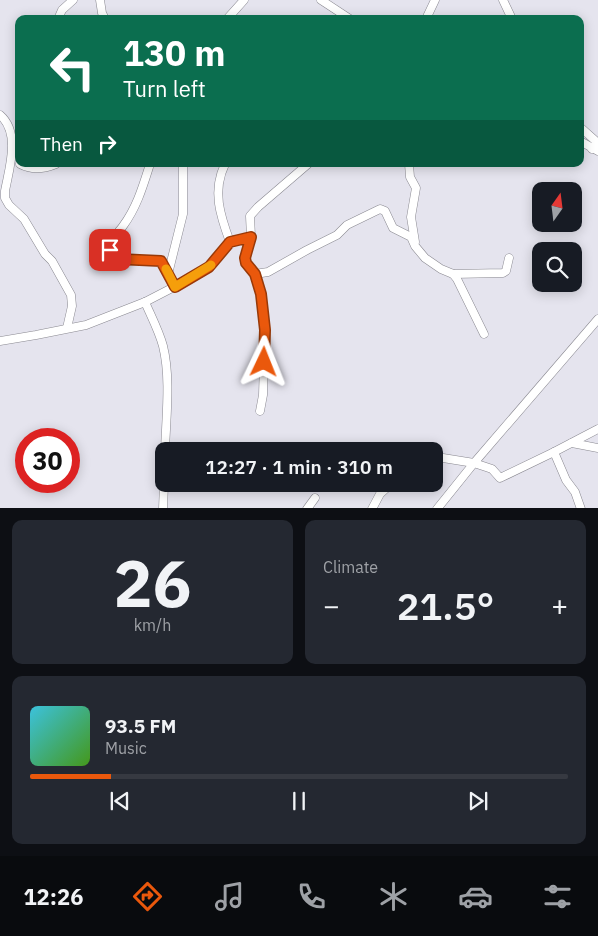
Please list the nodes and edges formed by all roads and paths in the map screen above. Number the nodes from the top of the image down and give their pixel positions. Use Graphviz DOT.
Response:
graph roads {
  1 [pos="72,0"];
  2 [pos="100,0"];
  3 [pos="244,0"];
  4 [pos="321,0"];
  5 [pos="435,0"];
  6 [pos="503,0"];
  7 [pos="60,15"];
  8 [pos="103,15"];
  9 [pos="231,15"];
  10 [pos="344,15"];
  11 [pos="428,15"];
  12 [pos="510,15"];
  13 [pos="0,115"];
  14 [pos="584,132"];
  15 [pos="15,133"];
  16 [pos="10,134"];
  17 [pos="584,142"];
  18 [pos="13,144"];
  19 [pos="596,147"];
  20 [pos="15,159"];
  21 [pos="34,167"];
  22 [pos="49,167"];
  23 [pos="149,167"];
  24 [pos="183,167"];
  25 [pos="224,167"];
  26 [pos="305,167"];
  27 [pos="409,167"];
  28 [pos="4,181"];
  29 [pos="251,237"];
  30 [pos="230,242"];
  31 [pos="415,246"];
  32 [pos="509,258"];
  33 [pos="168,274"];
  34 [pos="255,274"];
  35 [pos="453,274"];
  36 [pos="175,287"];
  37 [pos="145,302"];
  38 [pos="598,320"];
  39 [pos="67,328"];
  40 [pos="484,334"];
  41 [pos="0,341"];
  42 [pos="260,411"];
  43 [pos="598,429"];
  44 [pos="165,442"];
  45 [pos="572,444"];
  46 [pos="598,448"];
  47 [pos="554,452"];
  48 [pos="443,458"];
  49 [pos="474,463"];
  50 [pos="164,492"];
  51 [pos="382,492"];
  52 [pos="314,498"];
  53 [pos="438,506"];
  54 [pos="163,508"];
  55 [pos="307,508"];
  56 [pos="372,508"];
  57 [pos="432,508"];
  58 [pos="581,508"];
  1 -- 7 [label="street"];
  2 -- 8 [label="street"];
  3 -- 9 [label="street"];
  4 -- 10 [label="street"];
  5 -- 11 [label="street"];
  6 -- 12 [label="street"];
  13 -- 16 [label="street"];
  14 -- 19 [label="street"];
  15 -- 16 [label="street"];
  16 -- 18 [label="street"];
  17 -- 19 [label="street"];
  18 -- 20 [label="street"];
  18 -- 28 [label="street"];
  21 -- 22 [label="street"];
  23 -- 33 [label="street"];
  24 -- 33 [label="street"];
  25 -- 30 [label="street"];
  26 -- 29 [label="street"];
  27 -- 31 [label="street"];
  28 -- 39 [label="street"];
  29 -- 30 [label="street"];
  29 -- 34 [label="street"];
  30 -- 36 [label="street"];
  31 -- 34 [label="street"];
  31 -- 35 [label="street"];
  32 -- 35 [label="street"];
  33 -- 36 [label="street"];
  34 -- 42 [label="street"];
  35 -- 40 [label="street"];
  36 -- 37 [label="street"];
  37 -- 39 [label="street"];
  37 -- 44 [label="street"];
  38 -- 49 [label="street"];
  39 -- 41 [label="street"];
  43 -- 45 [label="street"];
  45 -- 46 [label="street"];
  45 -- 47 [label="street"];
  47 -- 49 [label="street"];
  47 -- 58 [label="street"];
  48 -- 49 [label="street"];
  49 -- 53 [label="street"];
  50 -- 54 [label="street"];
  51 -- 56 [label="street"];
  52 -- 55 [label="street"];
  53 -- 57 [label="street"];
}
